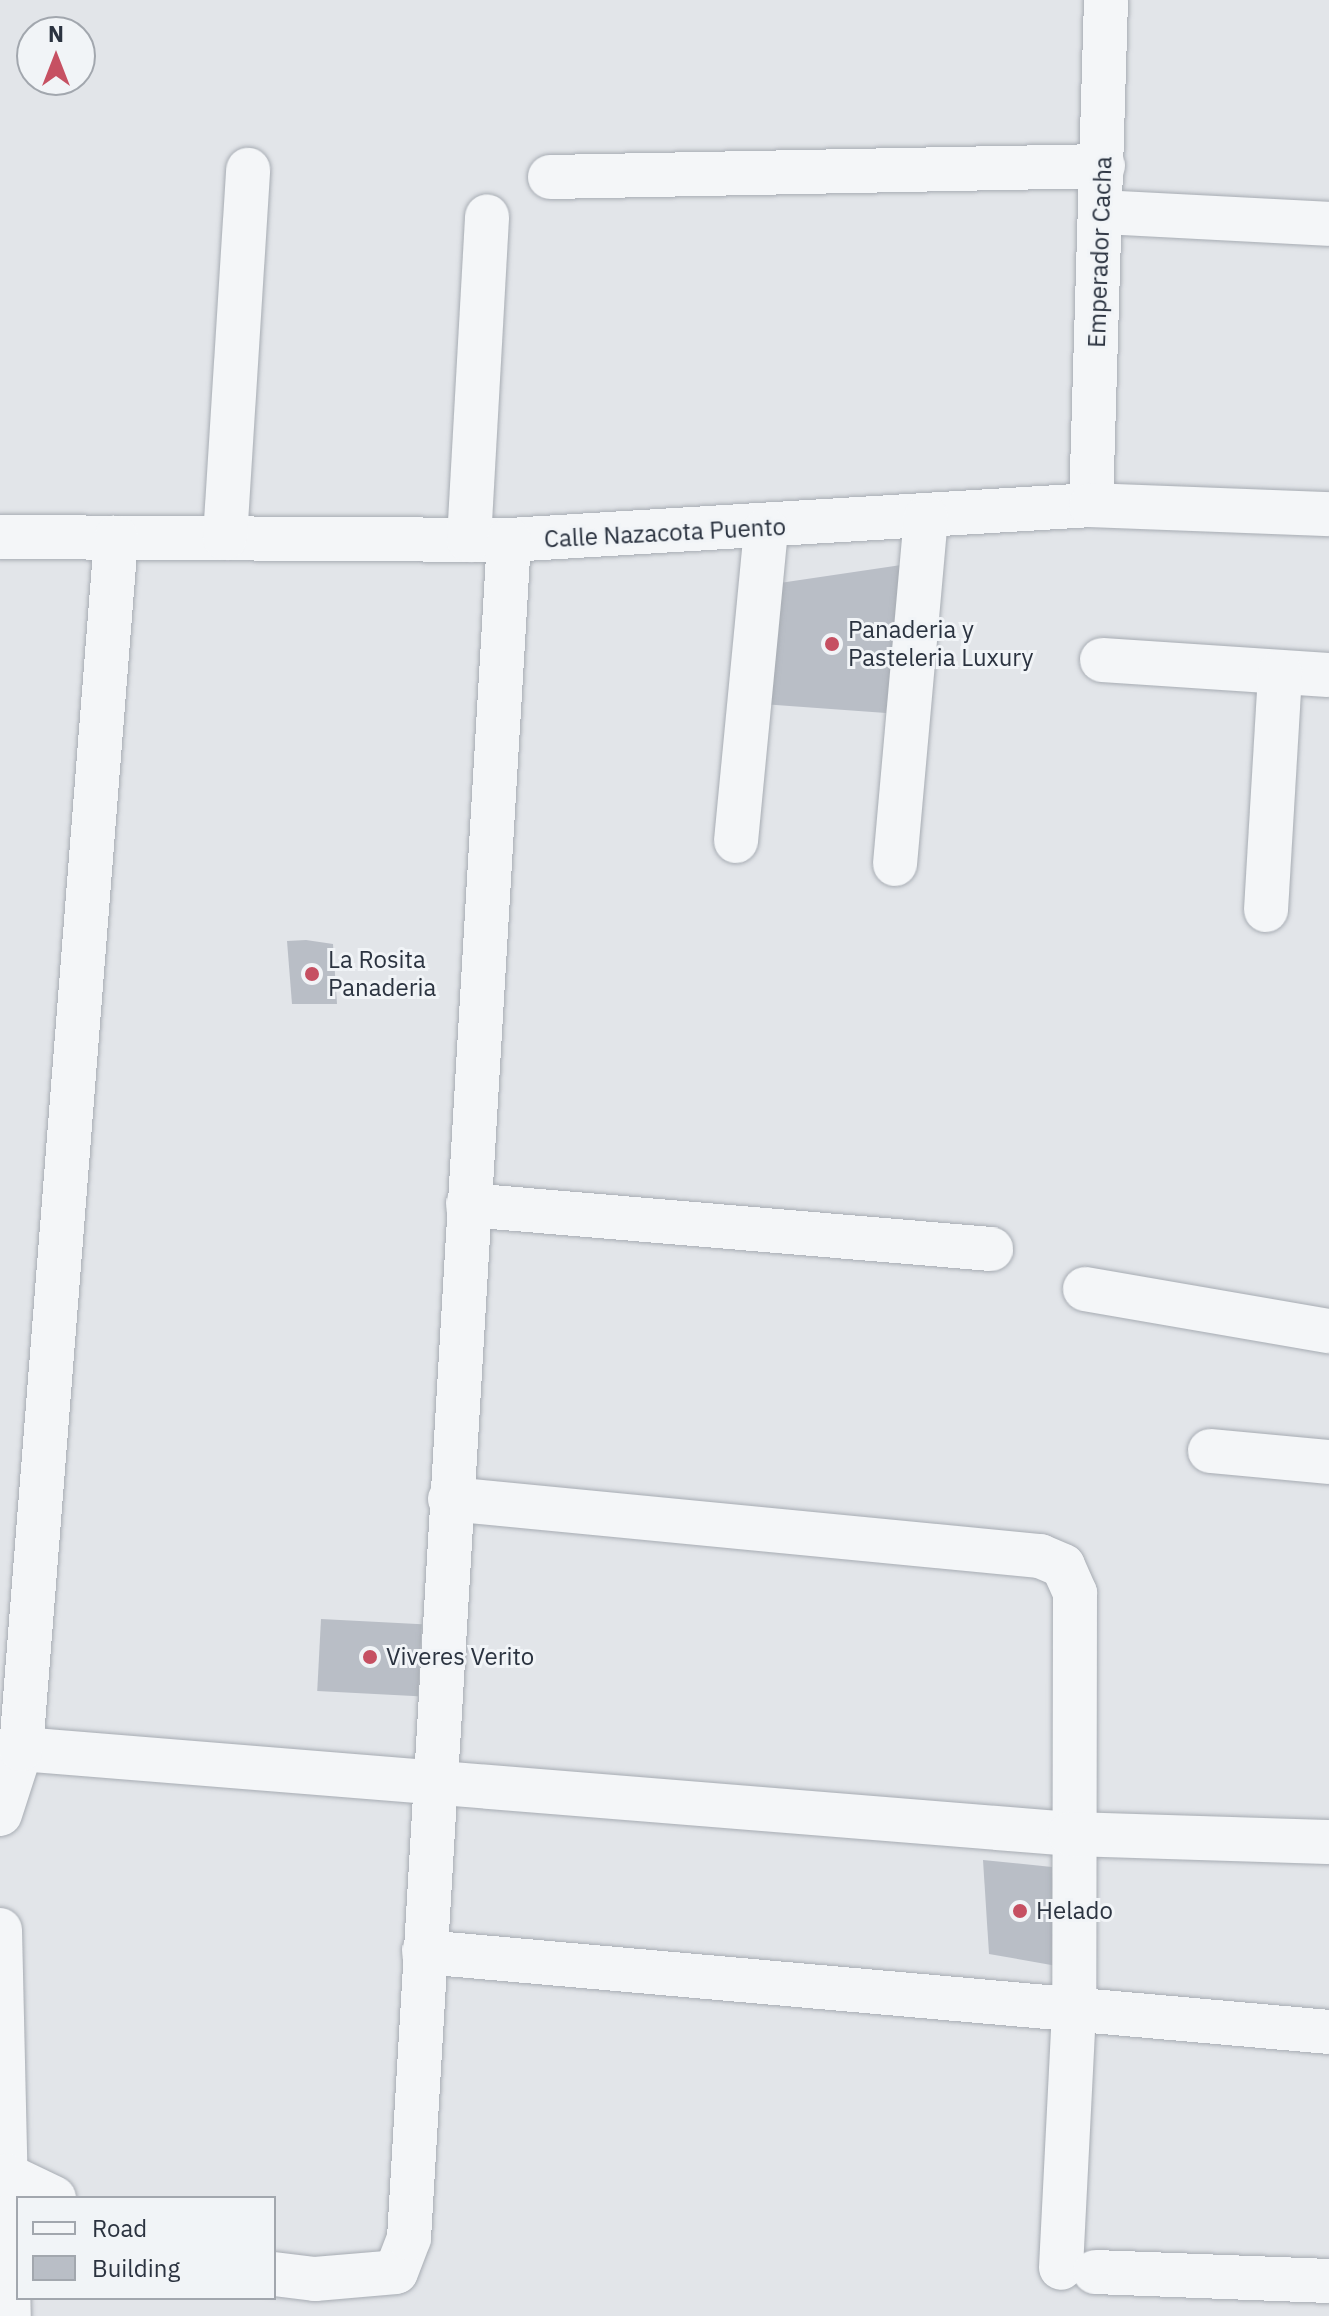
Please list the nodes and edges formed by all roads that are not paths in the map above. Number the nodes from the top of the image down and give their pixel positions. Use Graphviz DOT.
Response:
graph roads {
  1 [pos="1106,0"];
  2 [pos="1103,166"];
  3 [pos="248,170"];
  4 [pos="550,177"];
  5 [pos="1102,212"];
  6 [pos="487,216"];
  7 [pos="1329,224"];
  8 [pos="1091,505"];
  9 [pos="1329,514"];
  10 [pos="926,517"];
  11 [pos="766,529"];
  12 [pos="0,537"];
  13 [pos="116,538"];
  14 [pos="225,538"];
  15 [pos="489,540"];
  16 [pos="1102,660"];
  17 [pos="1280,672"];
  18 [pos="1329,675"];
  19 [pos="736,841"];
  20 [pos="895,864"];
  21 [pos="1266,910"];
  22 [pos="468,1205"];
  23 [pos="991,1249"];
  24 [pos="1085,1289"];
  25 [pos="1329,1331"];
  26 [pos="1210,1451"];
  27 [pos="1329,1462"];
  28 [pos="450,1499"];
  29 [pos="21,1749"];
  30 [pos="433,1781"];
  31 [pos="0,1814"];
  32 [pos="1070,1834"];
  33 [pos="1329,1842"];
  34 [pos="0,1930"];
  35 [pos="424,1952"];
  36 [pos="1074,2011"];
  37 [pos="1329,2032"];
  38 [pos="8,2176"];
  39 [pos="50,2196"];
  40 [pos="276,2274"];
  41 [pos="1329,2281"];
  42 [pos="9,2316"];
  1 -- 2 [label="street, Emperador Cacha"];
  2 -- 4 [label="street"];
  2 -- 5 [label="street, Emperador Cacha"];
  3 -- 14 [label="street"];
  5 -- 7 [label="street"];
  5 -- 8 [label="street, Emperador Cacha"];
  6 -- 15 [label="street"];
  8 -- 9 [label="street, Calle Nazacota Puento"];
  8 -- 10 [label="street, Calle Nazacota Puento"];
  10 -- 11 [label="street, Calle Nazacota Puento"];
  10 -- 20 [label="street"];
  11 -- 15 [label="street, Calle Nazacota Puento"];
  11 -- 19 [label="street"];
  12 -- 13 [label="street, Calle Nazacota Puento"];
  13 -- 14 [label="street, Calle Nazacota Puento"];
  13 -- 29 [label="street"];
  14 -- 15 [label="street, Calle Nazacota Puento"];
  15 -- 22 [label="street"];
  16 -- 17 [label="street"];
  17 -- 18 [label="street"];
  17 -- 21 [label="street"];
  22 -- 23 [label="street"];
  22 -- 28 [label="street"];
  24 -- 25 [label="street"];
  26 -- 27 [label="street"];
  28 -- 30 [label="street"];
  28 -- 32 [label="street"];
  29 -- 30 [label="street"];
  29 -- 31 [label="street"];
  30 -- 32 [label="street"];
  30 -- 35 [label="street"];
  32 -- 33 [label="street"];
  32 -- 36 [label="street"];
  34 -- 38 [label="street"];
  35 -- 36 [label="street"];
  35 -- 40 [label="street"];
  36 -- 37 [label="street"];
  36 -- 41 [label="street"];
  38 -- 39 [label="street"];
  38 -- 42 [label="street"];
}
